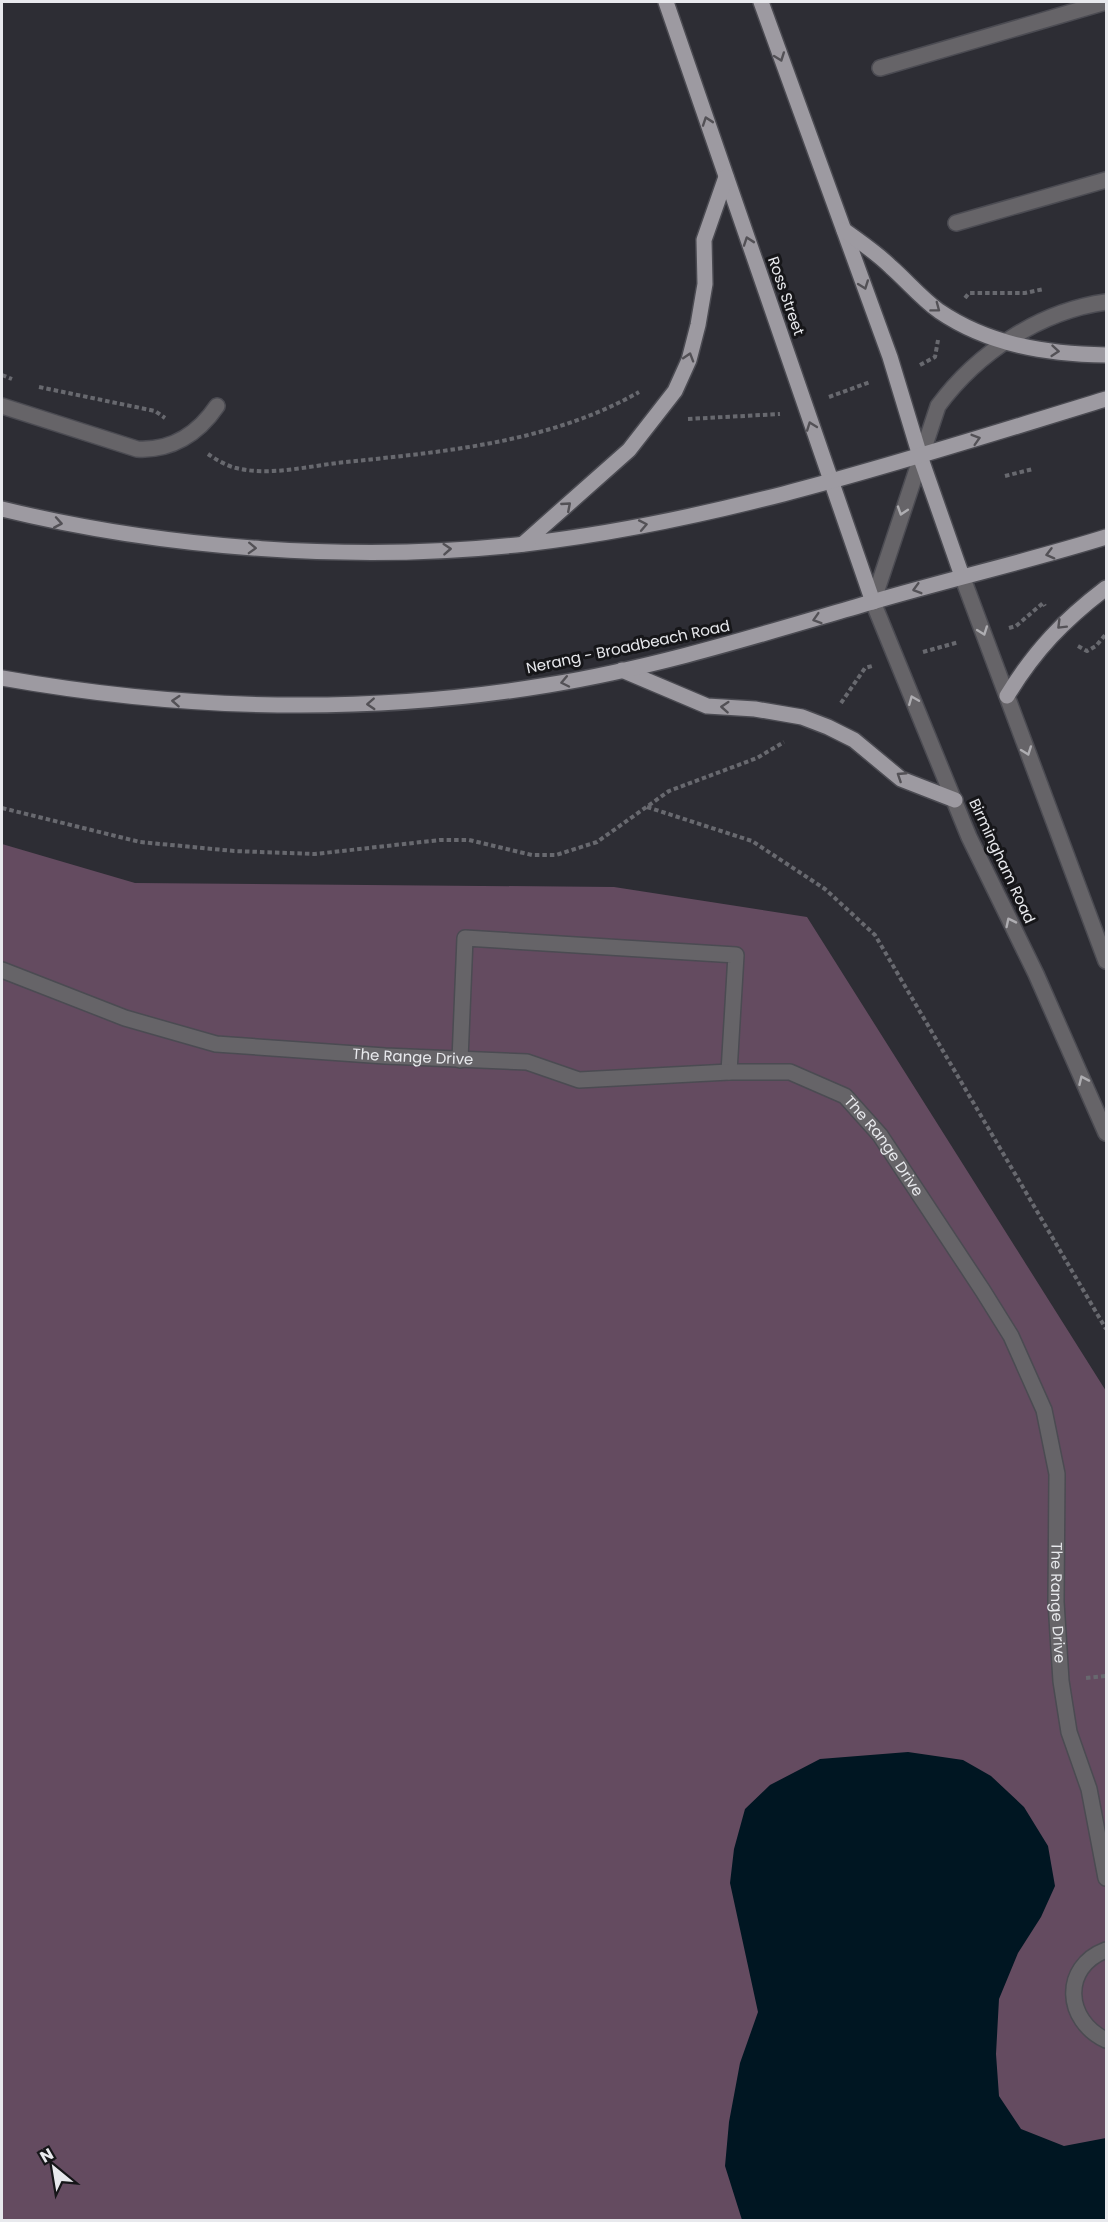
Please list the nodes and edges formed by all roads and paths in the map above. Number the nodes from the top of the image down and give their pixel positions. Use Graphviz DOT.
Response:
graph roads {
  1 [pos="666,2"];
  2 [pos="761,2"];
  3 [pos="1106,2"];
  4 [pos="880,68"];
  5 [pos="726,177"];
  6 [pos="1107,180"];
  7 [pos="957,223"];
  8 [pos="844,230"];
  9 [pos="1048,288"];
  10 [pos="969,293"];
  11 [pos="1107,302"];
  12 [pos="939,339"];
  13 [pos="1004,342"];
  14 [pos="1107,355"];
  15 [pos="895,374"];
  16 [pos="2,375"];
  17 [pos="22,381"];
  18 [pos="32,385"];
  19 [pos="639,392"];
  20 [pos="1107,399"];
  21 [pos="2,406"];
  22 [pos="217,406"];
  23 [pos="804,406"];
  24 [pos="679,419"];
  25 [pos="172,422"];
  26 [pos="210,455"];
  27 [pos="920,456"];
  28 [pos="1033,469"];
  29 [pos="1005,476"];
  30 [pos="831,481"];
  31 [pos="2,509"];
  32 [pos="1107,537"];
  33 [pos="523,544"];
  34 [pos="962,576"];
  35 [pos="1107,588"];
  36 [pos="873,602"];
  37 [pos="1043,603"];
  38 [pos="1107,634"];
  39 [pos="984,635"];
  40 [pos="1077,646"];
  41 [pos="896,660"];
  42 [pos="622,670"];
  43 [pos="2,678"];
  44 [pos="1007,696"];
  45 [pos="834,713"];
  46 [pos="790,739"];
  47 [pos="955,800"];
  48 [pos="646,807"];
  49 [pos="2,808"];
  50 [pos="1107,961"];
  51 [pos="2,970"];
  52 [pos="460,1060"];
  53 [pos="729,1072"];
  54 [pos="1107,1133"];
  55 [pos="1107,1329"];
  56 [pos="1107,1878"];
  57 [pos="1107,1950"];
  58 [pos="1107,2040"];
  5 -- 1 [label="main road, Ross Street, one-way"];
  2 -- 8 [label="main road, one-way"];
  3 -- 4 [label="street"];
  23 -- 5 [label="main road, Ross Street, one-way"];
  33 -- 5 [label="main road, one-way"];
  6 -- 7 [label="street"];
  8 -- 13 [label="main road, one-way"];
  8 -- 15 [label="main road, one-way"];
  9 -- 10 [label="path"];
  11 -- 13 [label="street"];
  12 -- 15 [label="path"];
  13 -- 14 [label="main road, one-way"];
  13 -- 27 [label="street"];
  15 -- 23 [label="path"];
  15 -- 27 [label="main road"];
  16 -- 17 [label="path"];
  18 -- 25 [label="path"];
  19 -- 26 [label="path"];
  27 -- 20 [label="main road, one-way"];
  21 -- 22 [label="street"];
  23 -- 24 [label="path"];
  30 -- 23 [label="main road, Ross Street, one-way"];
  27 -- 30 [label="main road"];
  27 -- 34 [label="main road"];
  27 -- 36 [label="street, one-way"];
  28 -- 29 [label="path"];
  33 -- 30 [label="main road, one-way"];
  30 -- 36 [label="main road, Ross Street"];
  31 -- 33 [label="main road, one-way"];
  32 -- 34 [label="main road, Nerang - Broadbeach Road, one-way"];
  34 -- 36 [label="main road, Nerang - Broadbeach Road, one-way"];
  34 -- 39 [label="street, one-way"];
  35 -- 44 [label="main road, one-way"];
  36 -- 41 [label="street, Birmingham Road"];
  36 -- 42 [label="main road, Nerang - Broadbeach Road, one-way"];
  37 -- 39 [label="path"];
  38 -- 40 [label="path"];
  39 -- 41 [label="path"];
  39 -- 44 [label="street"];
  41 -- 45 [label="path"];
  47 -- 41 [label="street, Birmingham Road, one-way"];
  42 -- 43 [label="main road, Nerang - Broadbeach Road, one-way"];
  47 -- 42 [label="main road, one-way"];
  44 -- 50 [label="street, one-way"];
  46 -- 48 [label="path"];
  54 -- 47 [label="street, Birmingham Road, one-way"];
  48 -- 49 [label="path"];
  48 -- 55 [label="path"];
  51 -- 52 [label="street, The Range Drive"];
  52 -- 53 [label="street, The Range Drive"];
  52 -- 53 [label="street"];
  53 -- 56 [label="street, The Range Drive"];
  57 -- 58 [label="street"];
}
